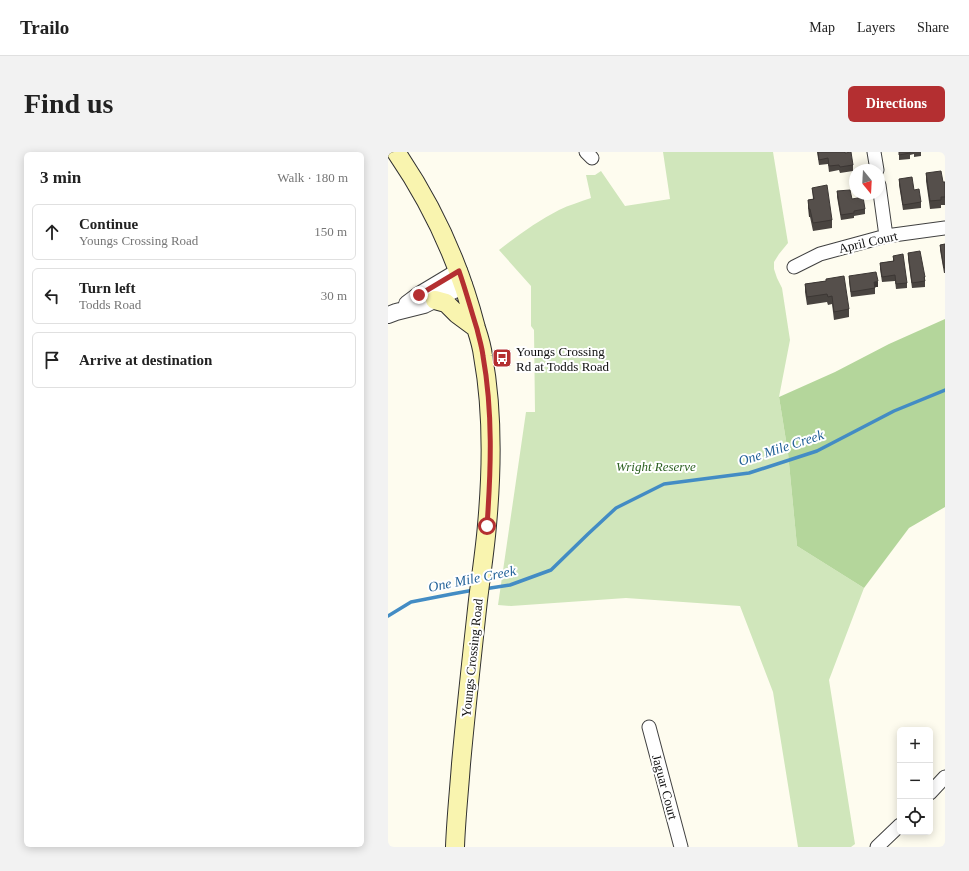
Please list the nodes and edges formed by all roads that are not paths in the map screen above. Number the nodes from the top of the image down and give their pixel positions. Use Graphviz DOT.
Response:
graph roads {
  1 [pos="396,152"];
  2 [pos="874,152"];
  3 [pos="876,164"];
  4 [pos="881,200"];
  5 [pos="945,228"];
  6 [pos="886,236"];
  7 [pos="794,267"];
  8 [pos="461,278"];
  9 [pos="435,300"];
  10 [pos="392,314"];
  11 [pos="476,328"];
  12 [pos="649,727"];
  13 [pos="945,777"];
  14 [pos="933,790"];
  15 [pos="897,828"];
  16 [pos="455,847"];
  17 [pos="681,847"];
  18 [pos="877,847"];
  1 -- 8 [label="main road, Youngs Crossing Road"];
  2 -- 3 [label="street"];
  4 -- 6 [label="street"];
  5 -- 6 [label="street, April Court"];
  6 -- 7 [label="street, April Court"];
  8 -- 9 [label="street"];
  8 -- 10 [label="street"];
  8 -- 11 [label="main road, Youngs Crossing Road"];
  9 -- 10 [label="street"];
  9 -- 11 [label="main road"];
  11 -- 16 [label="main road, Youngs Crossing Road"];
  12 -- 17 [label="street, Jaguar Court"];
  13 -- 14 [label="street"];
  15 -- 18 [label="street"];
}
